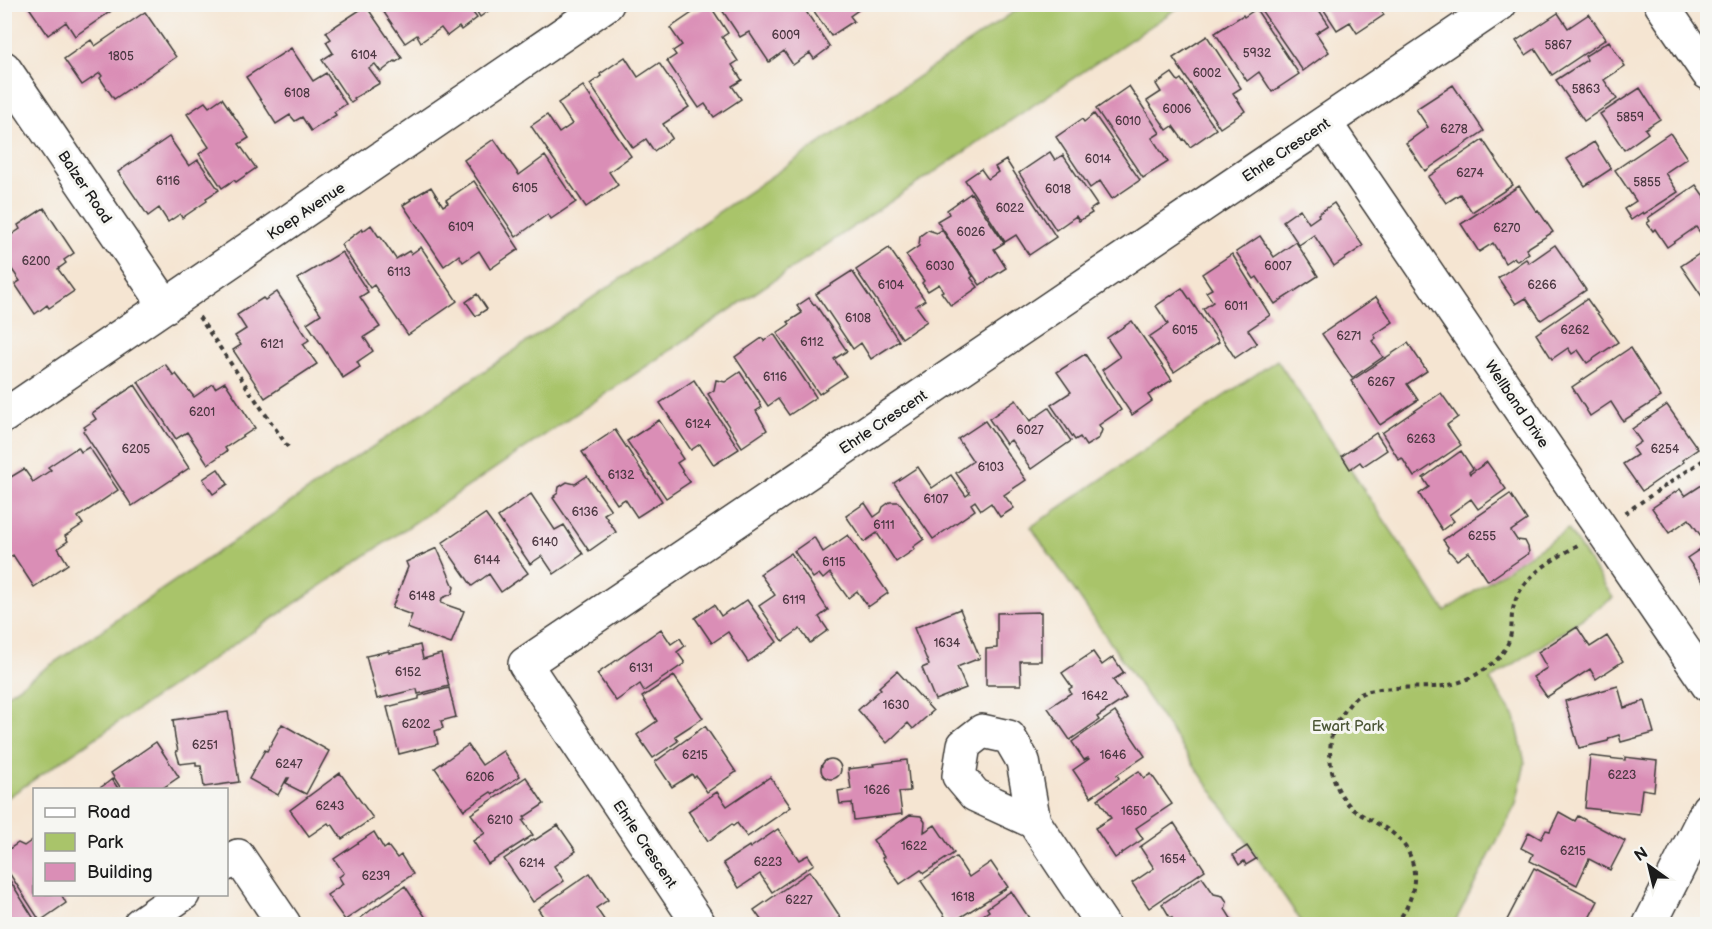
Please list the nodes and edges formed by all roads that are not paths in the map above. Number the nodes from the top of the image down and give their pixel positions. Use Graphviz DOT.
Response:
graph roads {
  1 [pos="607,4"];
  2 [pos="1500,4"];
  3 [pos="1661,4"];
  4 [pos="1697,34"];
  5 [pos="4,68"];
  6 [pos="1707,73"];
  7 [pos="1325,123"];
  8 [pos="175,300"];
  9 [pos="4,416"];
  10 [pos="1707,685"];
  11 [pos="1707,809"];
  12 [pos="1034,822"];
  13 [pos="228,863"];
  14 [pos="180,896"];
  15 [pos="140,924"];
  16 [pos="284,924"];
  17 [pos="699,924"];
  18 [pos="1102,924"];
  19 [pos="1650,924"];
  1 -- 8 [label="street, Koep Avenue"];
  2 -- 7 [label="street, Ehrle Crescent"];
  3 -- 4 [label="street"];
  4 -- 6 [label="street"];
  5 -- 8 [label="street, Balzer Road"];
  7 -- 10 [label="street, Wellband Drive"];
  7 -- 17 [label="street, Ehrle Crescent"];
  8 -- 9 [label="street, Koep Avenue"];
  11 -- 19 [label="street"];
  12 -- 18 [label="street"];
  13 -- 16 [label="street"];
  14 -- 15 [label="street"];
}
